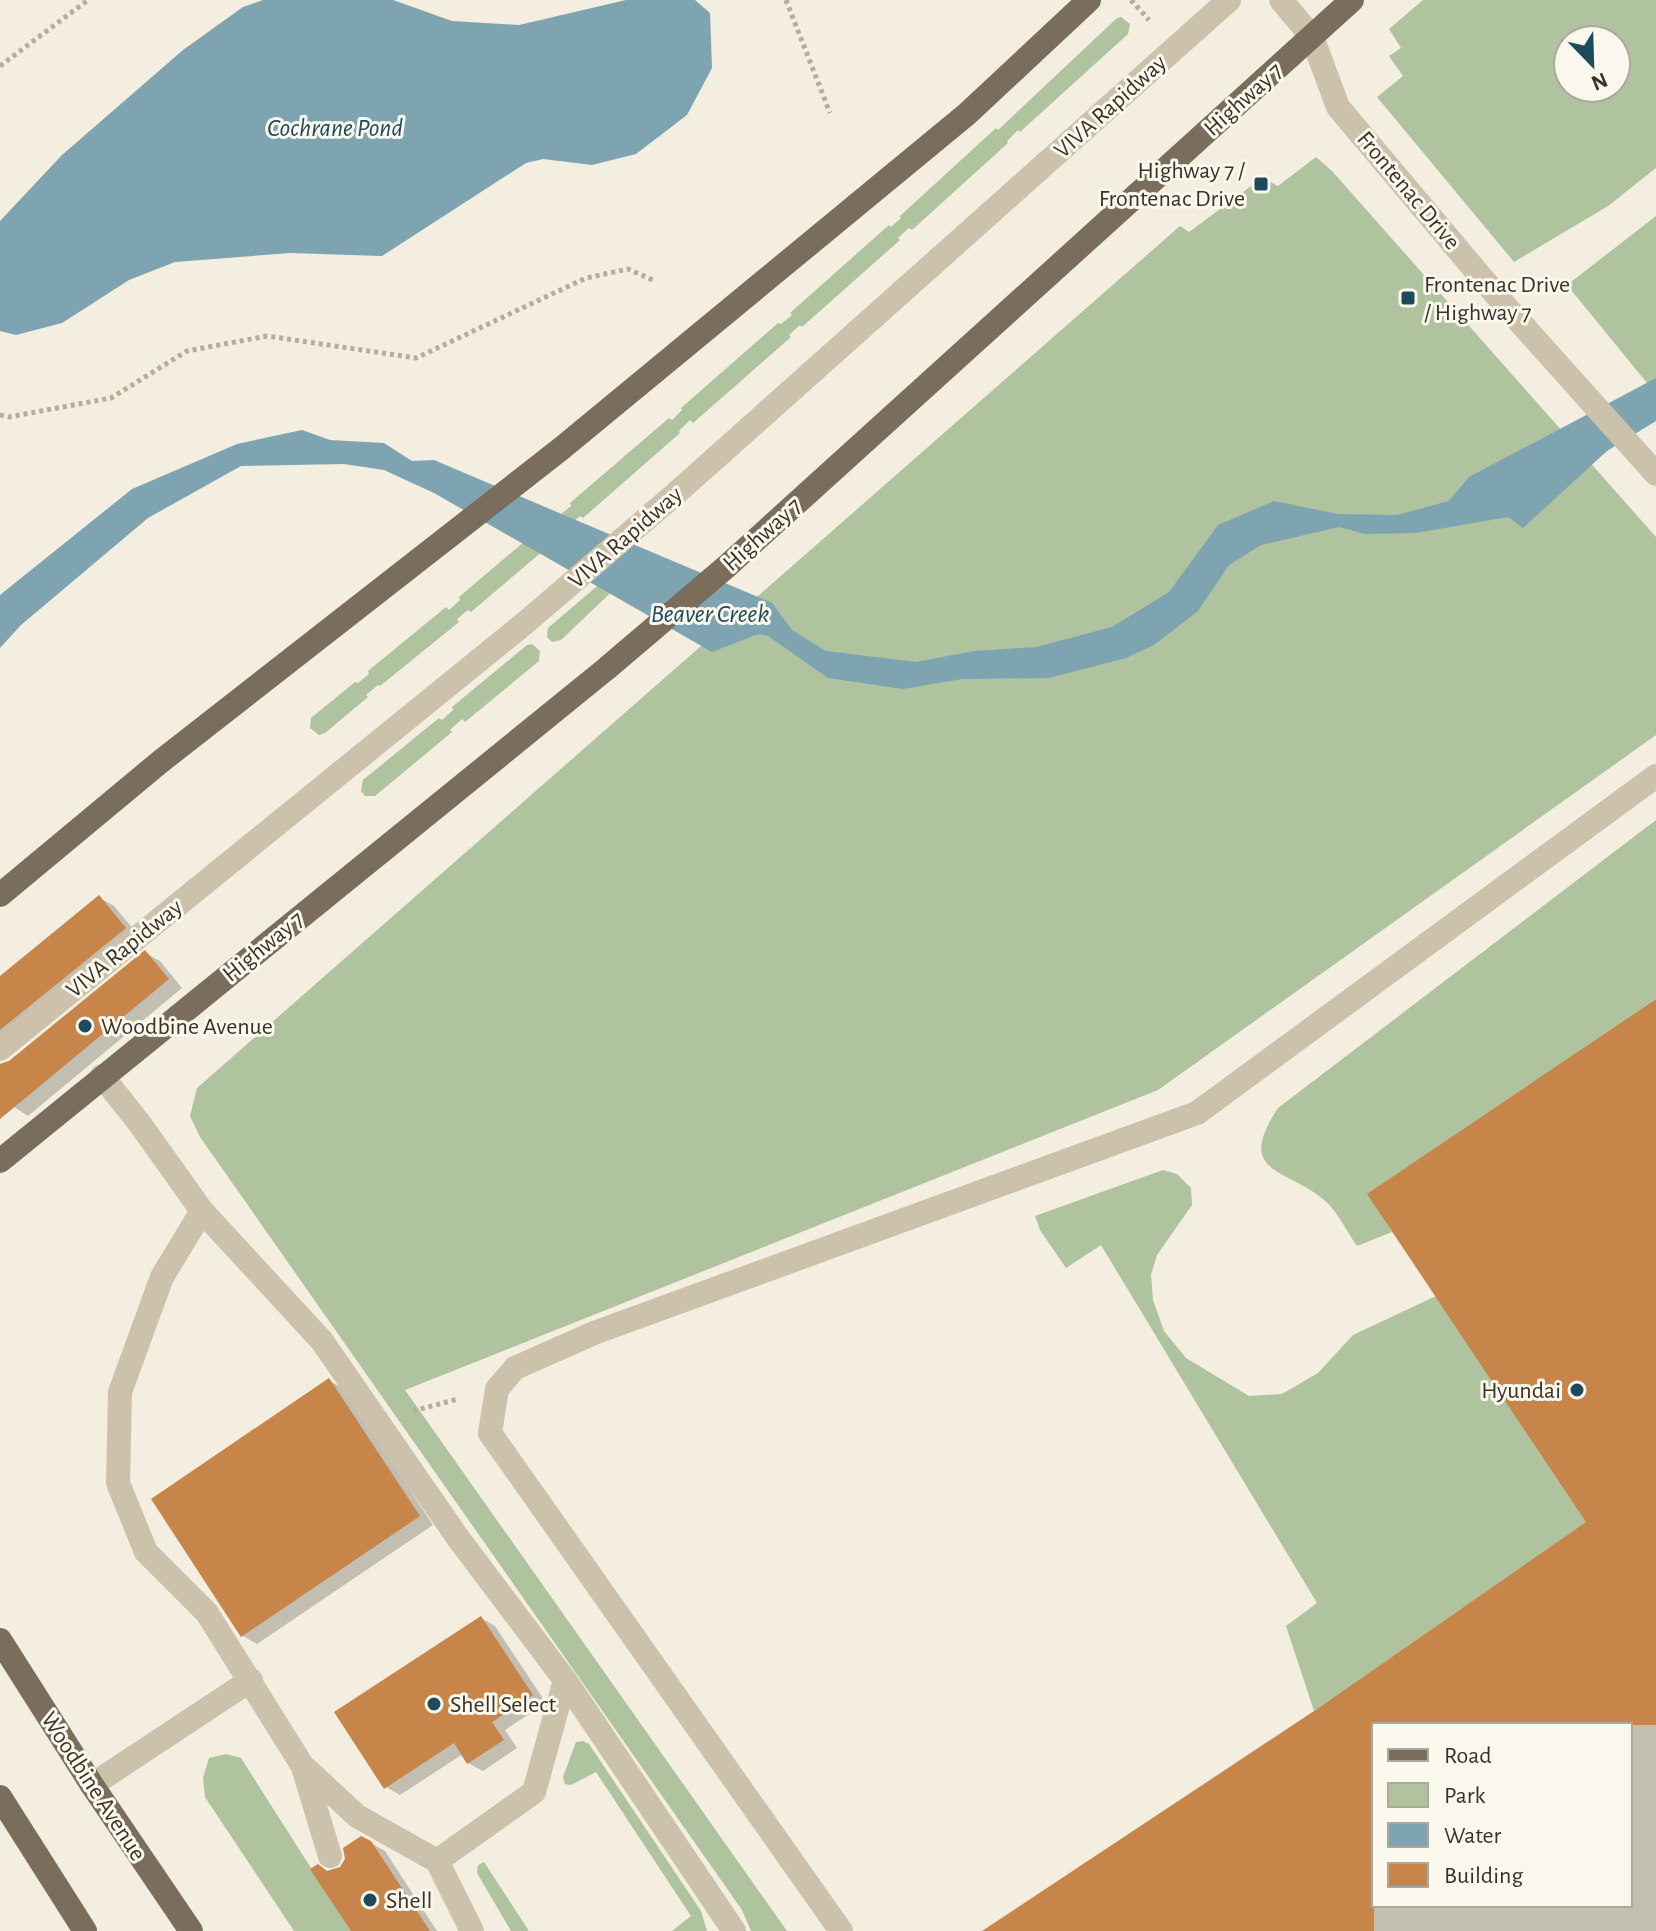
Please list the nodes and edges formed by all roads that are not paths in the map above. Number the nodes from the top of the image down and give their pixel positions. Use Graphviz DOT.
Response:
graph roads {
  1 [pos="1089,0"];
  2 [pos="1229,0"];
  3 [pos="1281,0"];
  4 [pos="1352,0"];
  5 [pos="1312,37"];
  6 [pos="1656,474"];
  7 [pos="1656,776"];
  8 [pos="0,895"];
  9 [pos="0,1049"];
  10 [pos="102,1076"];
  11 [pos="0,1161"];
  12 [pos="202,1211"];
  13 [pos="0,1640"];
  14 [pos="251,1680"];
  15 [pos="565,1680"];
  16 [pos="302,1765"];
  17 [pos="92,1785"];
  18 [pos="0,1797"];
  19 [pos="330,1856"];
  20 [pos="437,1861"];
  21 [pos="85,1931"];
  22 [pos="191,1931"];
  23 [pos="472,1931"];
  24 [pos="734,1931"];
  25 [pos="841,1931"];
  1 -- 8 [label="main road"];
  2 -- 9 [label="street, VIVA Rapidway"];
  3 -- 5 [label="street, Frontenac Drive"];
  4 -- 5 [label="main road, Highway 7"];
  5 -- 6 [label="street, Frontenac Drive"];
  5 -- 10 [label="main road, Highway 7"];
  7 -- 25 [label="street"];
  10 -- 11 [label="main road, Highway 7"];
  10 -- 12 [label="street"];
  12 -- 14 [label="street"];
  12 -- 15 [label="street"];
  13 -- 17 [label="main road, Woodbine Avenue"];
  14 -- 16 [label="street"];
  14 -- 17 [label="street"];
  15 -- 20 [label="street"];
  15 -- 24 [label="street"];
  16 -- 19 [label="street"];
  16 -- 20 [label="street"];
  17 -- 22 [label="main road, Woodbine Avenue"];
  18 -- 21 [label="main road"];
  20 -- 23 [label="street"];
}
